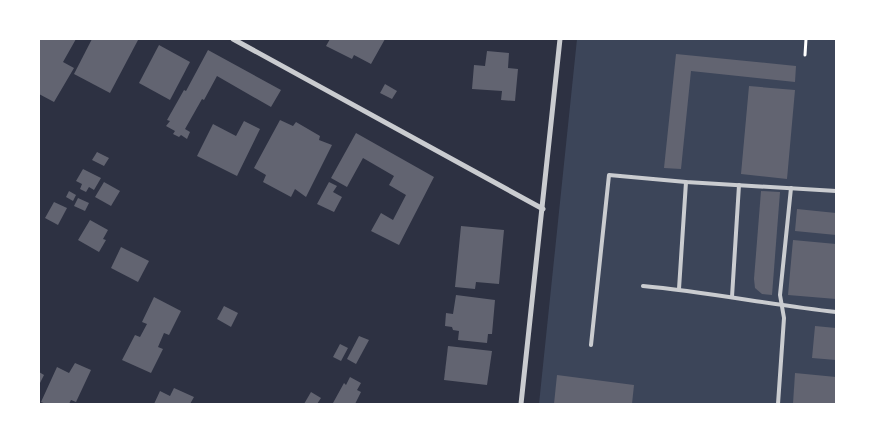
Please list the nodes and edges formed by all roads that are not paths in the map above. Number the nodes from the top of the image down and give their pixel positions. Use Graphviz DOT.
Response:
graph roads {
  1 [pos="233,39"];
  2 [pos="560,39"];
  3 [pos="686,182"];
  4 [pos="739,185"];
  5 [pos="791,188"];
  6 [pos="836,192"];
  7 [pos="543,208"];
  8 [pos="644,286"];
  9 [pos="679,289"];
  10 [pos="732,297"];
  11 [pos="782,306"];
  12 [pos="836,312"];
  13 [pos="591,346"];
  14 [pos="521,404"];
  15 [pos="778,404"];
  1 -- 7 [label="street"];
  2 -- 7 [label="street"];
  3 -- 4 [label="lane"];
  3 -- 9 [label="lane"];
  3 -- 13 [label="lane"];
  4 -- 5 [label="lane"];
  4 -- 10 [label="lane"];
  5 -- 6 [label="lane"];
  5 -- 11 [label="lane"];
  7 -- 14 [label="street"];
  8 -- 9 [label="lane"];
  9 -- 10 [label="lane"];
  10 -- 11 [label="lane"];
  11 -- 12 [label="lane"];
  11 -- 15 [label="lane"];
}
